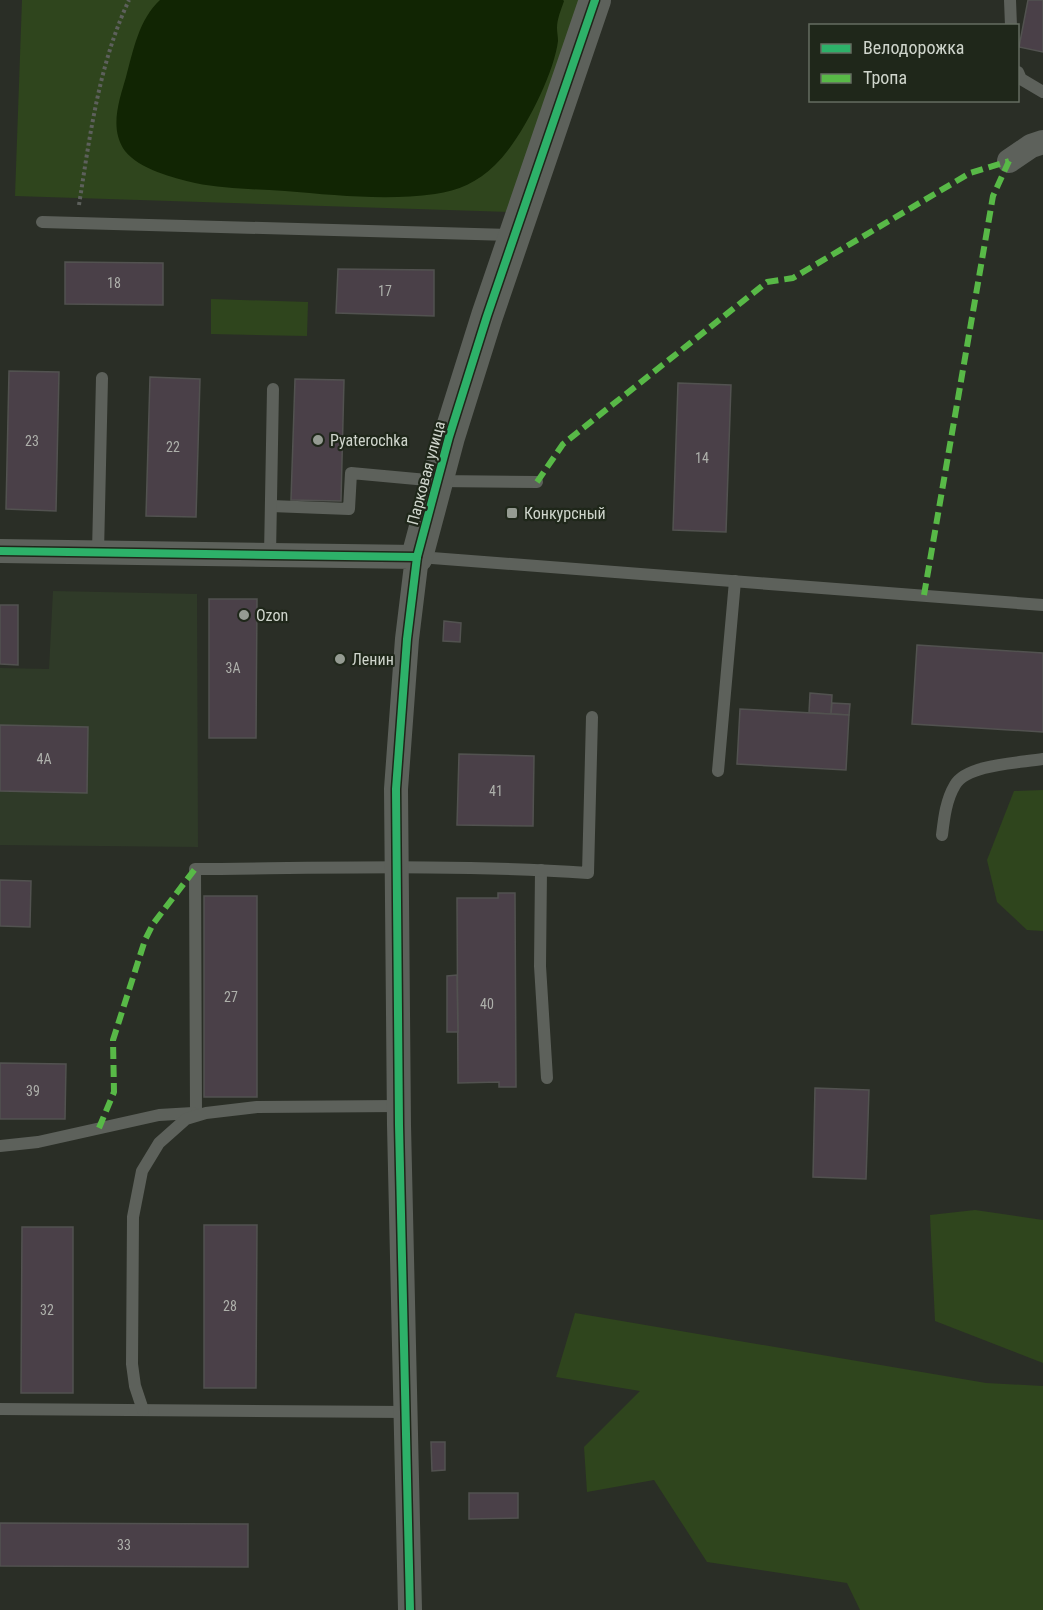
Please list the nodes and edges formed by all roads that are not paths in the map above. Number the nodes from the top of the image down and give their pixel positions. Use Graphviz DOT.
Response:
graph roads {
  1 [pos="595,0"];
  2 [pos="1010,0"];
  3 [pos="1011,24"];
  4 [pos="1019,76"];
  5 [pos="1043,92"];
  6 [pos="1043,142"];
  7 [pos="1009,161"];
  8 [pos="42,222"];
  9 [pos="514,235"];
  10 [pos="102,378"];
  11 [pos="273,389"];
  12 [pos="438,481"];
  13 [pos="537,482"];
  14 [pos="271,506"];
  15 [pos="0,551"];
  16 [pos="99,552"];
  17 [pos="270,555"];
  18 [pos="417,557"];
  19 [pos="735,581"];
  20 [pos="1043,604"];
  21 [pos="592,717"];
  22 [pos="1043,759"];
  23 [pos="718,771"];
  24 [pos="942,835"];
  25 [pos="396,868"];
  26 [pos="541,870"];
  27 [pos="547,1078"];
  28 [pos="399,1106"];
  29 [pos="201,1113"];
  30 [pos="0,1146"];
  31 [pos="0,1409"];
  32 [pos="143,1410"];
  33 [pos="406,1412"];
  34 [pos="410,1610"];
  1 -- 9 [label="street, Парковая улица"];
  2 -- 3 [label="lane"];
  4 -- 5 [label="lane"];
  6 -- 7 [label="street"];
  8 -- 9 [label="lane"];
  9 -- 12 [label="street, Парковая улица"];
  10 -- 16 [label="lane"];
  11 -- 14 [label="lane"];
  12 -- 13 [label="lane"];
  12 -- 14 [label="lane"];
  12 -- 18 [label="street, Парковая улица"];
  14 -- 17 [label="lane"];
  15 -- 16 [label="street"];
  16 -- 17 [label="street"];
  17 -- 18 [label="street"];
  18 -- 19 [label="lane"];
  18 -- 25 [label="street"];
  19 -- 20 [label="lane"];
  19 -- 23 [label="lane"];
  21 -- 26 [label="lane"];
  22 -- 24 [label="lane"];
  25 -- 26 [label="lane"];
  25 -- 28 [label="street"];
  25 -- 29 [label="lane"];
  26 -- 27 [label="lane"];
  28 -- 29 [label="lane"];
  28 -- 33 [label="street"];
  29 -- 30 [label="lane"];
  29 -- 32 [label="lane"];
  31 -- 32 [label="lane"];
  32 -- 33 [label="lane"];
  33 -- 34 [label="street"];
}
